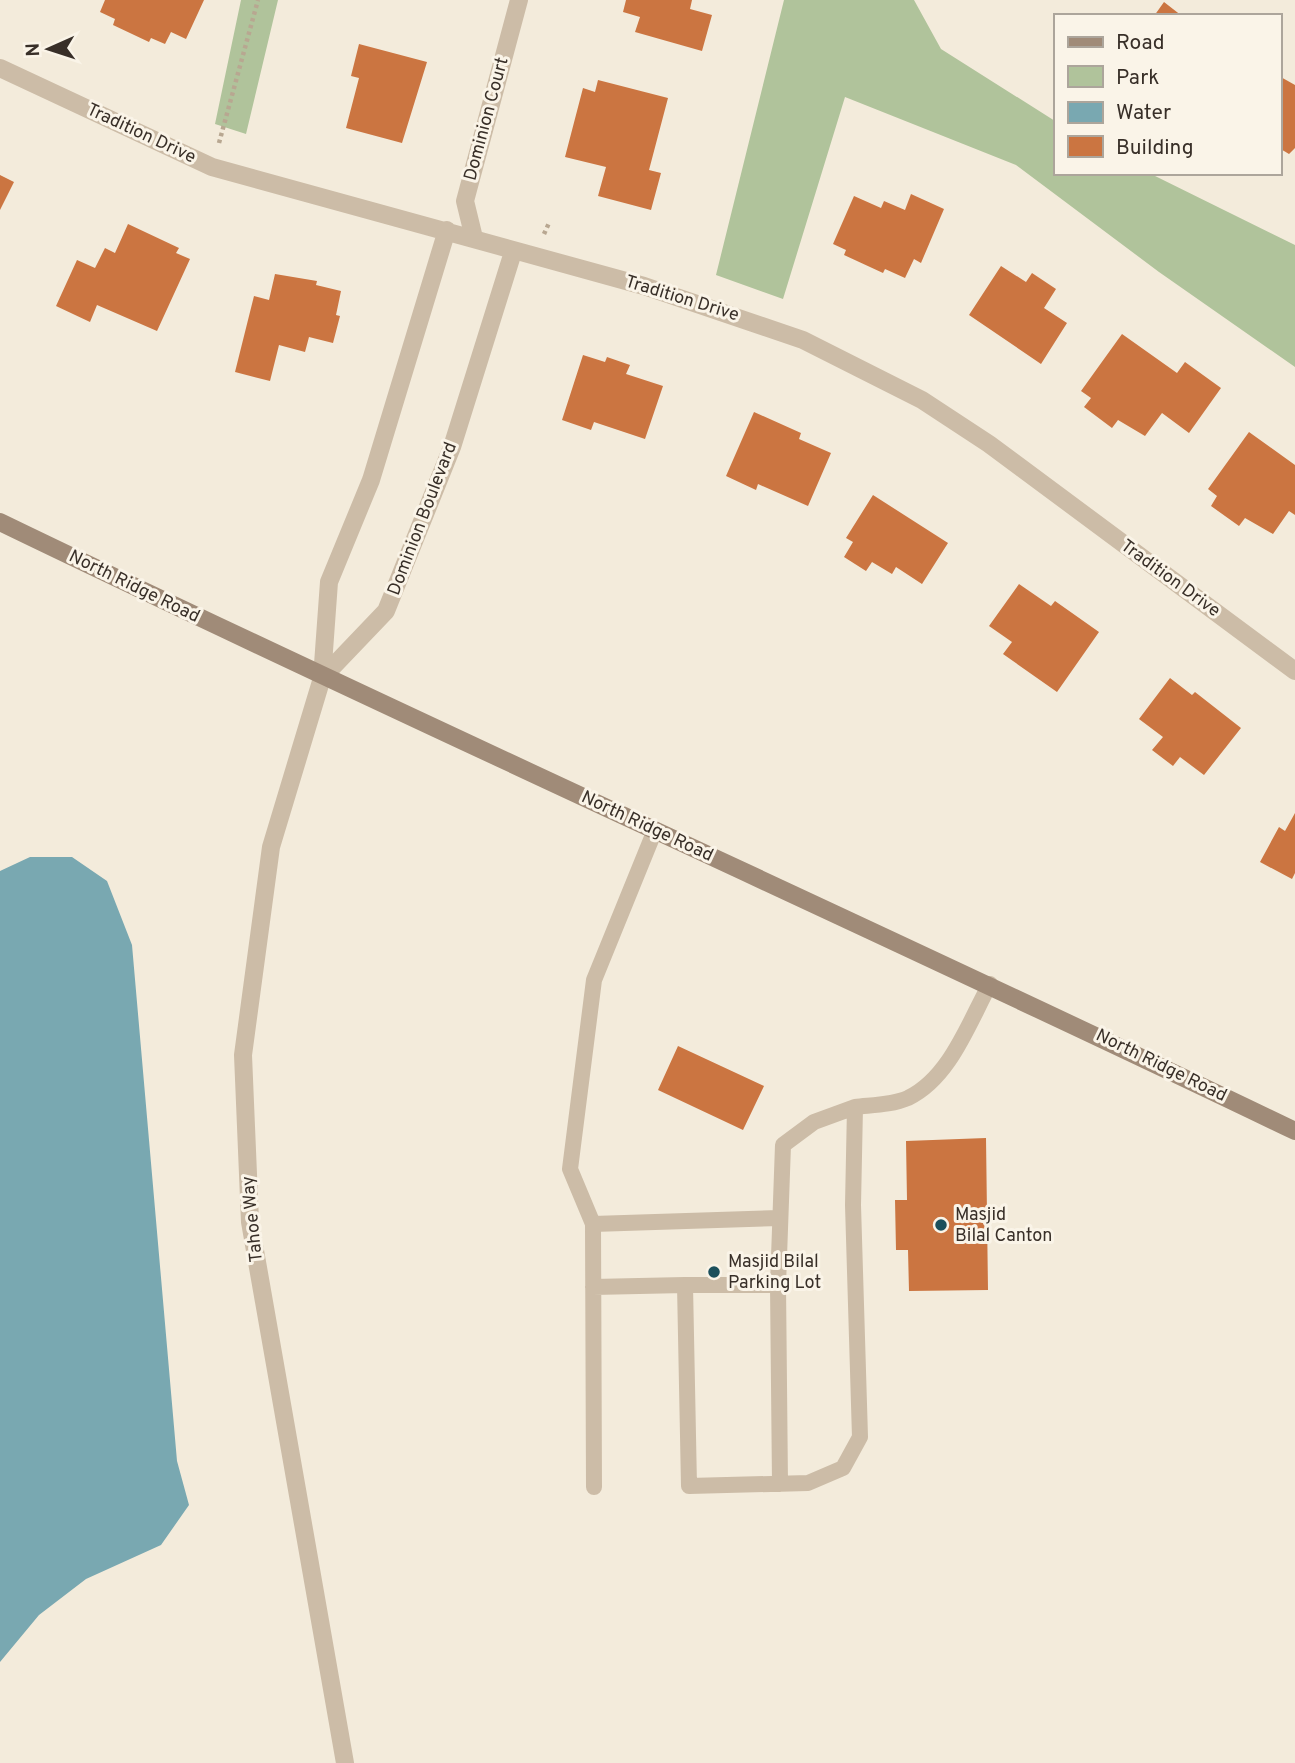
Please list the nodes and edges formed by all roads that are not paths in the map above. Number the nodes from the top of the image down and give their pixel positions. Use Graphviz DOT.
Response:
graph roads {
  1 [pos="519,0"];
  2 [pos="0,68"];
  3 [pos="447,230"];
  4 [pos="474,238"];
  5 [pos="513,251"];
  6 [pos="0,522"];
  7 [pos="1295,671"];
  8 [pos="322,678"];
  9 [pos="655,830"];
  10 [pos="990,984"];
  11 [pos="855,1107"];
  12 [pos="1295,1131"];
  13 [pos="779,1218"];
  14 [pos="593,1224"];
  15 [pos="685,1285"];
  16 [pos="778,1285"];
  17 [pos="593,1287"];
  18 [pos="780,1484"];
  19 [pos="594,1487"];
  20 [pos="345,1763"];
  1 -- 4 [label="street, Dominion Court"];
  2 -- 3 [label="street, Tradition Drive"];
  3 -- 4 [label="street, Tradition Drive"];
  3 -- 8 [label="street"];
  4 -- 5 [label="street, Tradition Drive"];
  5 -- 7 [label="street, Tradition Drive"];
  5 -- 8 [label="street, Dominion Boulevard"];
  6 -- 8 [label="street, North Ridge Road"];
  8 -- 9 [label="street, North Ridge Road"];
  8 -- 20 [label="street, Tahoe Way"];
  9 -- 10 [label="street, North Ridge Road"];
  9 -- 14 [label="lane"];
  10 -- 11 [label="lane"];
  10 -- 12 [label="street, North Ridge Road"];
  11 -- 13 [label="lane"];
  11 -- 18 [label="lane"];
  13 -- 14 [label="lane"];
  13 -- 16 [label="lane"];
  14 -- 17 [label="lane"];
  15 -- 16 [label="lane"];
  15 -- 17 [label="lane"];
  15 -- 18 [label="lane"];
  16 -- 18 [label="lane"];
  17 -- 19 [label="lane"];
}
